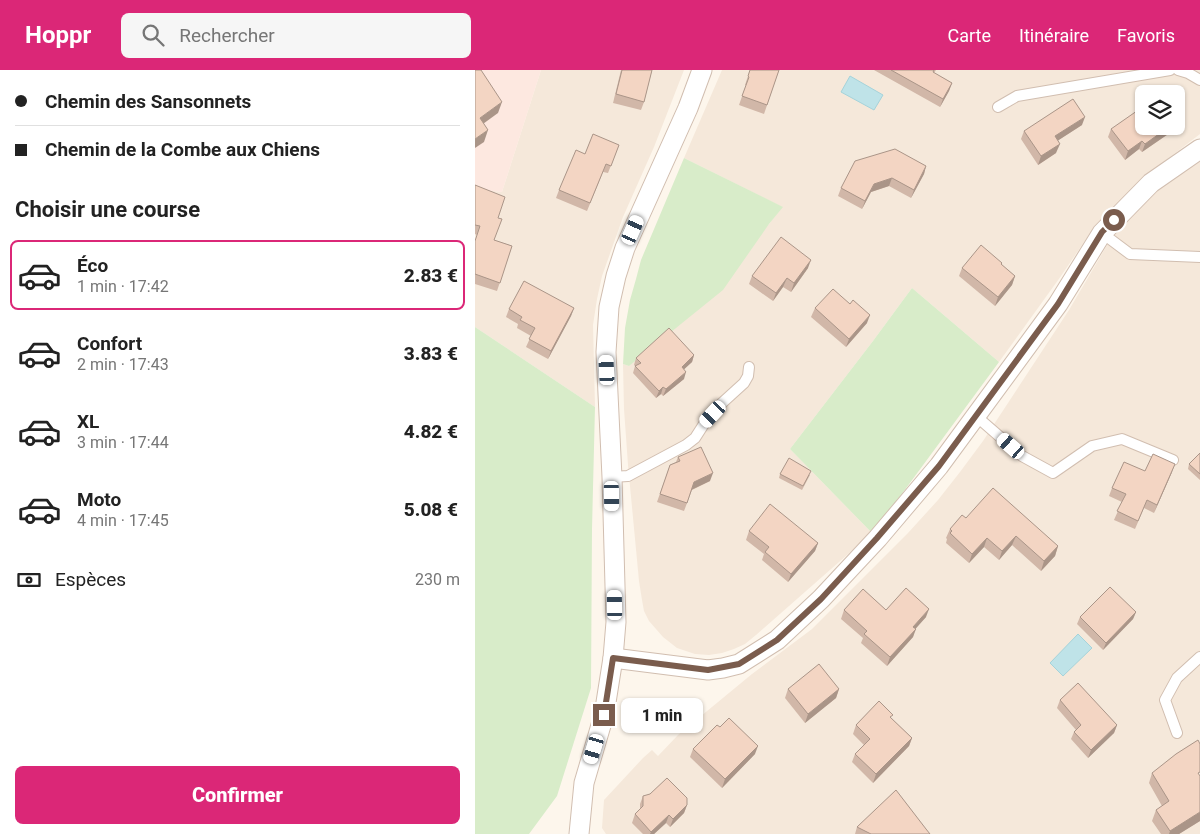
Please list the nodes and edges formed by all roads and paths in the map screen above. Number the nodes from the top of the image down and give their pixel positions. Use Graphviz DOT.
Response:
graph roads {
  1 [pos="702,70"];
  2 [pos="1170,70"];
  3 [pos="1178,70"];
  4 [pos="1200,80"];
  5 [pos="998,108"];
  6 [pos="1200,149"];
  7 [pos="1102,232"];
  8 [pos="1200,257"];
  9 [pos="749,367"];
  10 [pos="976,416"];
  11 [pos="1173,460"];
  12 [pos="612,477"];
  13 [pos="1200,657"];
  14 [pos="613,658"];
  15 [pos="1177,732"];
  16 [pos="579,834"];
  1 -- 12 [label="street"];
  2 -- 5 [label="lane"];
  3 -- 4 [label="lane"];
  6 -- 7 [label="street"];
  7 -- 8 [label="lane"];
  7 -- 10 [label="street"];
  9 -- 12 [label="lane"];
  10 -- 11 [label="lane"];
  10 -- 14 [label="street"];
  12 -- 14 [label="street"];
  13 -- 15 [label="lane"];
  14 -- 16 [label="street"];
}
